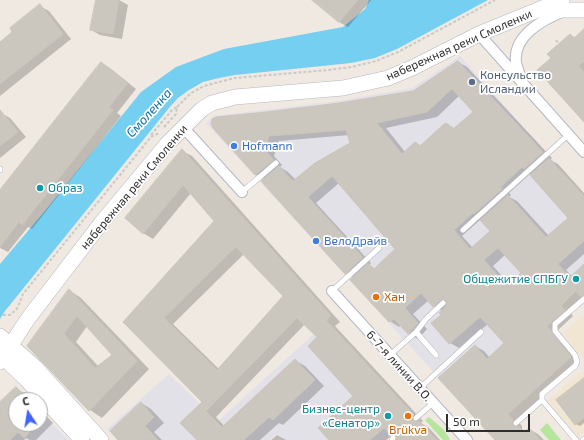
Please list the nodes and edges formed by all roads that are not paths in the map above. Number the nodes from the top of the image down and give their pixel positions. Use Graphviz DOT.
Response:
graph roads {
  1 [pos="572,6"];
  2 [pos="479,34"];
  3 [pos="523,84"];
  4 [pos="183,127"];
  5 [pos="568,135"];
  6 [pos="584,152"];
  7 [pos="276,163"];
  8 [pos="242,192"];
  9 [pos="463,230"];
  10 [pos="379,248"];
  11 [pos="332,291"];
  12 [pos="584,299"];
  13 [pos="443,303"];
  14 [pos="416,332"];
  15 [pos="481,332"];
  16 [pos="3,351"];
  17 [pos="390,355"];
  18 [pos="436,355"];
  19 [pos="420,388"];
  20 [pos="542,400"];
  21 [pos="433,402"];
  22 [pos="416,418"];
  23 [pos="516,423"];
  24 [pos="81,431"];
  25 [pos="101,440"];
  26 [pos="467,440"];
  27 [pos="576,440"];
  1 -- 2 [label="main road, набережная реки Смоленки"];
  1 -- 3 [label="street"];
  2 -- 3 [label="street"];
  2 -- 4 [label="main road, набережная реки Смоленки"];
  3 -- 5 [label="street"];
  4 -- 8 [label="street"];
  4 -- 16 [label="main road, набережная реки Смоленки"];
  5 -- 6 [label="street"];
  5 -- 9 [label="lane"];
  7 -- 8 [label="lane"];
  10 -- 11 [label="lane"];
  11 -- 17 [label="street, 6-7-я линии В.О."];
  12 -- 20 [label="lane"];
  13 -- 14 [label="lane"];
  14 -- 17 [label="lane"];
  14 -- 18 [label="lane"];
  15 -- 19 [label="lane"];
  16 -- 24 [label="main road"];
  17 -- 19 [label="street, 6-7-я линии В.О."];
  19 -- 21 [label="street, 6-7-я линии В.О."];
  20 -- 23 [label="lane"];
  20 -- 27 [label="lane"];
  21 -- 22 [label="lane"];
  21 -- 26 [label="street, 6-7-я линии В.О."];
  24 -- 25 [label="main road"];
}
